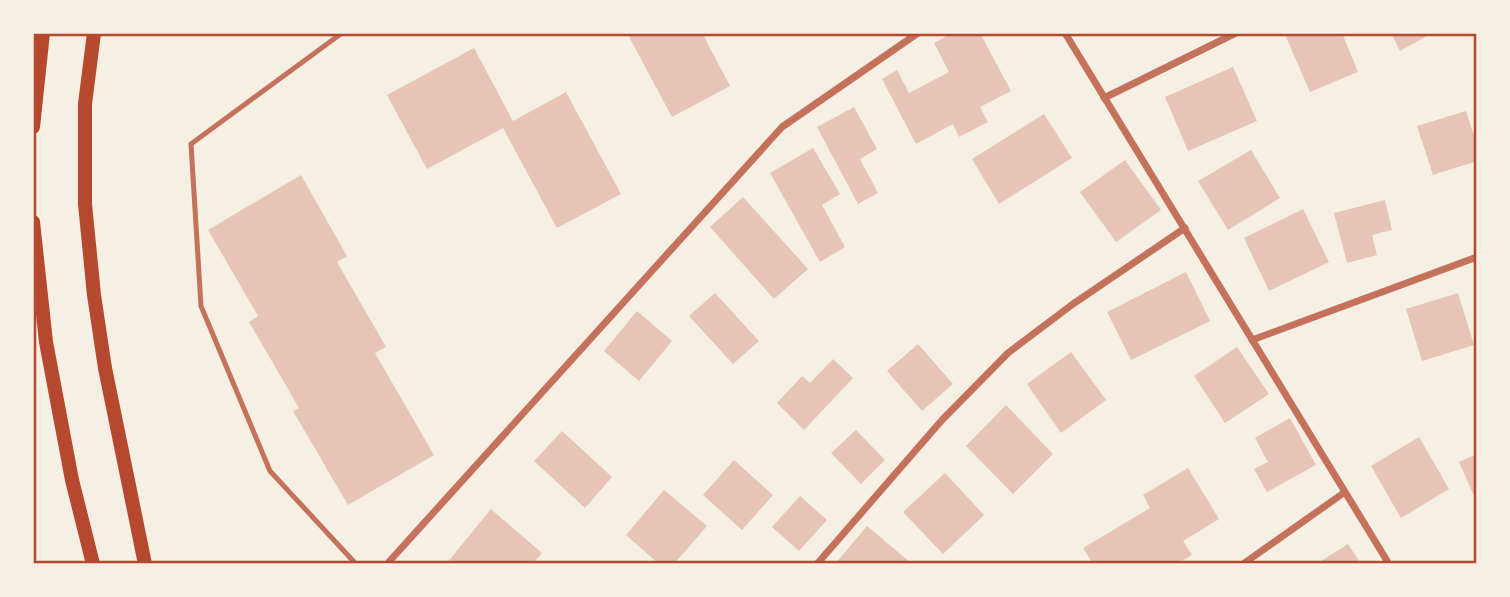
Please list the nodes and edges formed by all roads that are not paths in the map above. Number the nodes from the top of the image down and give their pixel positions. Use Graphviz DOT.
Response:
graph roads {
  1 [pos="43,33"];
  2 [pos="94,33"];
  3 [pos="342,33"];
  4 [pos="918,33"];
  5 [pos="1065,33"];
  6 [pos="1236,33"];
  7 [pos="1104,98"];
  8 [pos="33,127"];
  9 [pos="33,222"];
  10 [pos="1185,228"];
  11 [pos="1477,257"];
  12 [pos="1252,340"];
  13 [pos="1345,492"];
  14 [pos="93,564"];
  15 [pos="145,564"];
  16 [pos="356,564"];
  17 [pos="387,564"];
  18 [pos="817,564"];
  19 [pos="1243,564"];
  20 [pos="1389,564"];
  1 -- 8 [label="main road"];
  2 -- 15 [label="main road"];
  3 -- 16 [label="lane"];
  4 -- 17 [label="street"];
  5 -- 7 [label="street"];
  6 -- 7 [label="street"];
  7 -- 10 [label="street"];
  9 -- 14 [label="main road"];
  10 -- 12 [label="street"];
  10 -- 18 [label="street"];
  11 -- 12 [label="street"];
  12 -- 13 [label="street"];
  13 -- 19 [label="street"];
  13 -- 20 [label="street"];
}
